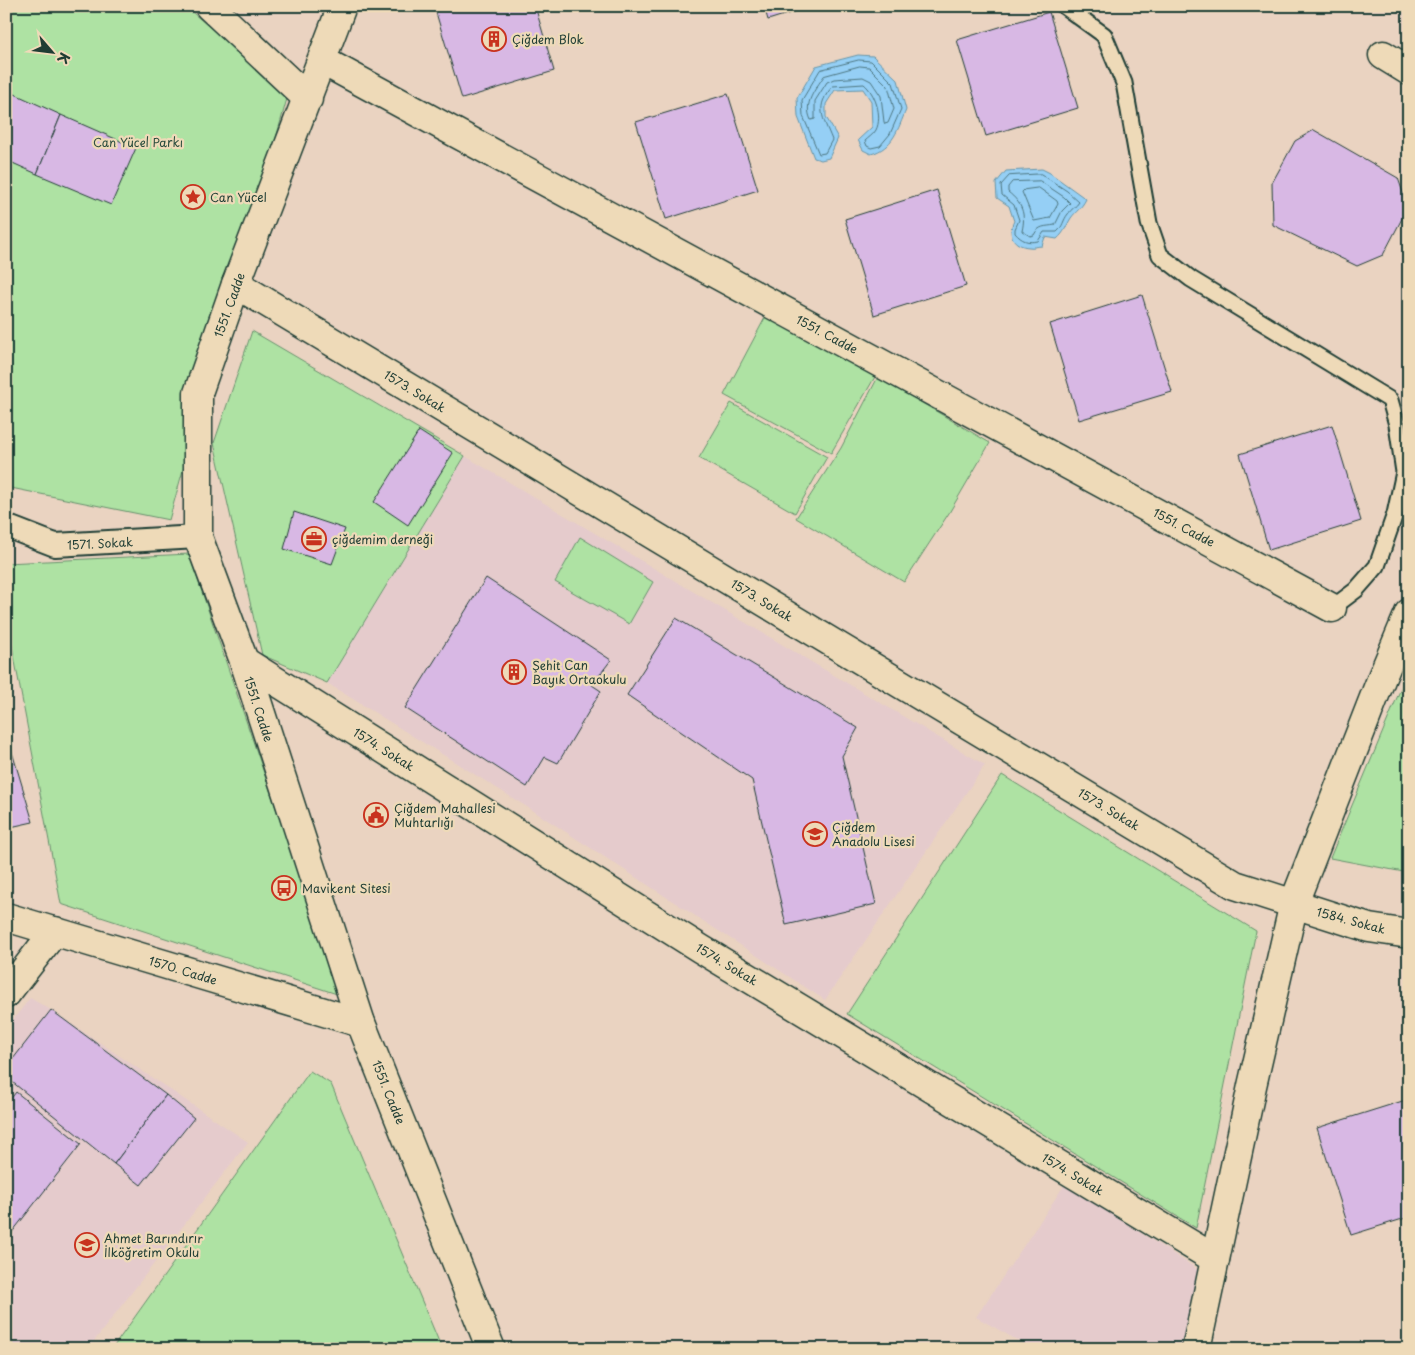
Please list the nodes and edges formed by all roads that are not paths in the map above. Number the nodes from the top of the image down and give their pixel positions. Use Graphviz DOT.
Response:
graph roads {
  1 [pos="209,6"];
  2 [pos="342,6"];
  3 [pos="1064,6"];
  4 [pos="1383,54"];
  5 [pos="323,61"];
  6 [pos="1409,71"];
  7 [pos="308,98"];
  8 [pos="236,284"];
  9 [pos="6,526"];
  10 [pos="198,537"];
  11 [pos="1332,608"];
  12 [pos="1409,613"];
  13 [pos="244,661"];
  14 [pos="1294,904"];
  15 [pos="6,917"];
  16 [pos="55,931"];
  17 [pos="1409,934"];
  18 [pos="6,994"];
  19 [pos="361,1023"];
  20 [pos="1215,1260"];
  21 [pos="492,1349"];
  22 [pos="1196,1349"];
  1 -- 7 [label="street"];
  2 -- 5 [label="street, 1551. Cadde"];
  3 -- 11 [label="lane"];
  4 -- 6 [label="street"];
  5 -- 7 [label="street, 1551. Cadde"];
  5 -- 11 [label="street, 1551. Cadde"];
  7 -- 8 [label="street, 1551. Cadde"];
  8 -- 10 [label="street, 1551. Cadde"];
  8 -- 14 [label="street, 1573. Sokak"];
  9 -- 10 [label="street, 1571. Sokak"];
  10 -- 13 [label="street, 1551. Cadde"];
  12 -- 14 [label="street"];
  13 -- 19 [label="street, 1551. Cadde"];
  13 -- 20 [label="street, 1574. Sokak"];
  14 -- 17 [label="street, 1584. Sokak"];
  14 -- 20 [label="street"];
  15 -- 16 [label="street, 1570. Cadde"];
  16 -- 18 [label="street"];
  16 -- 19 [label="street, 1570. Cadde"];
  19 -- 21 [label="street, 1551. Cadde"];
  20 -- 22 [label="street"];
}
